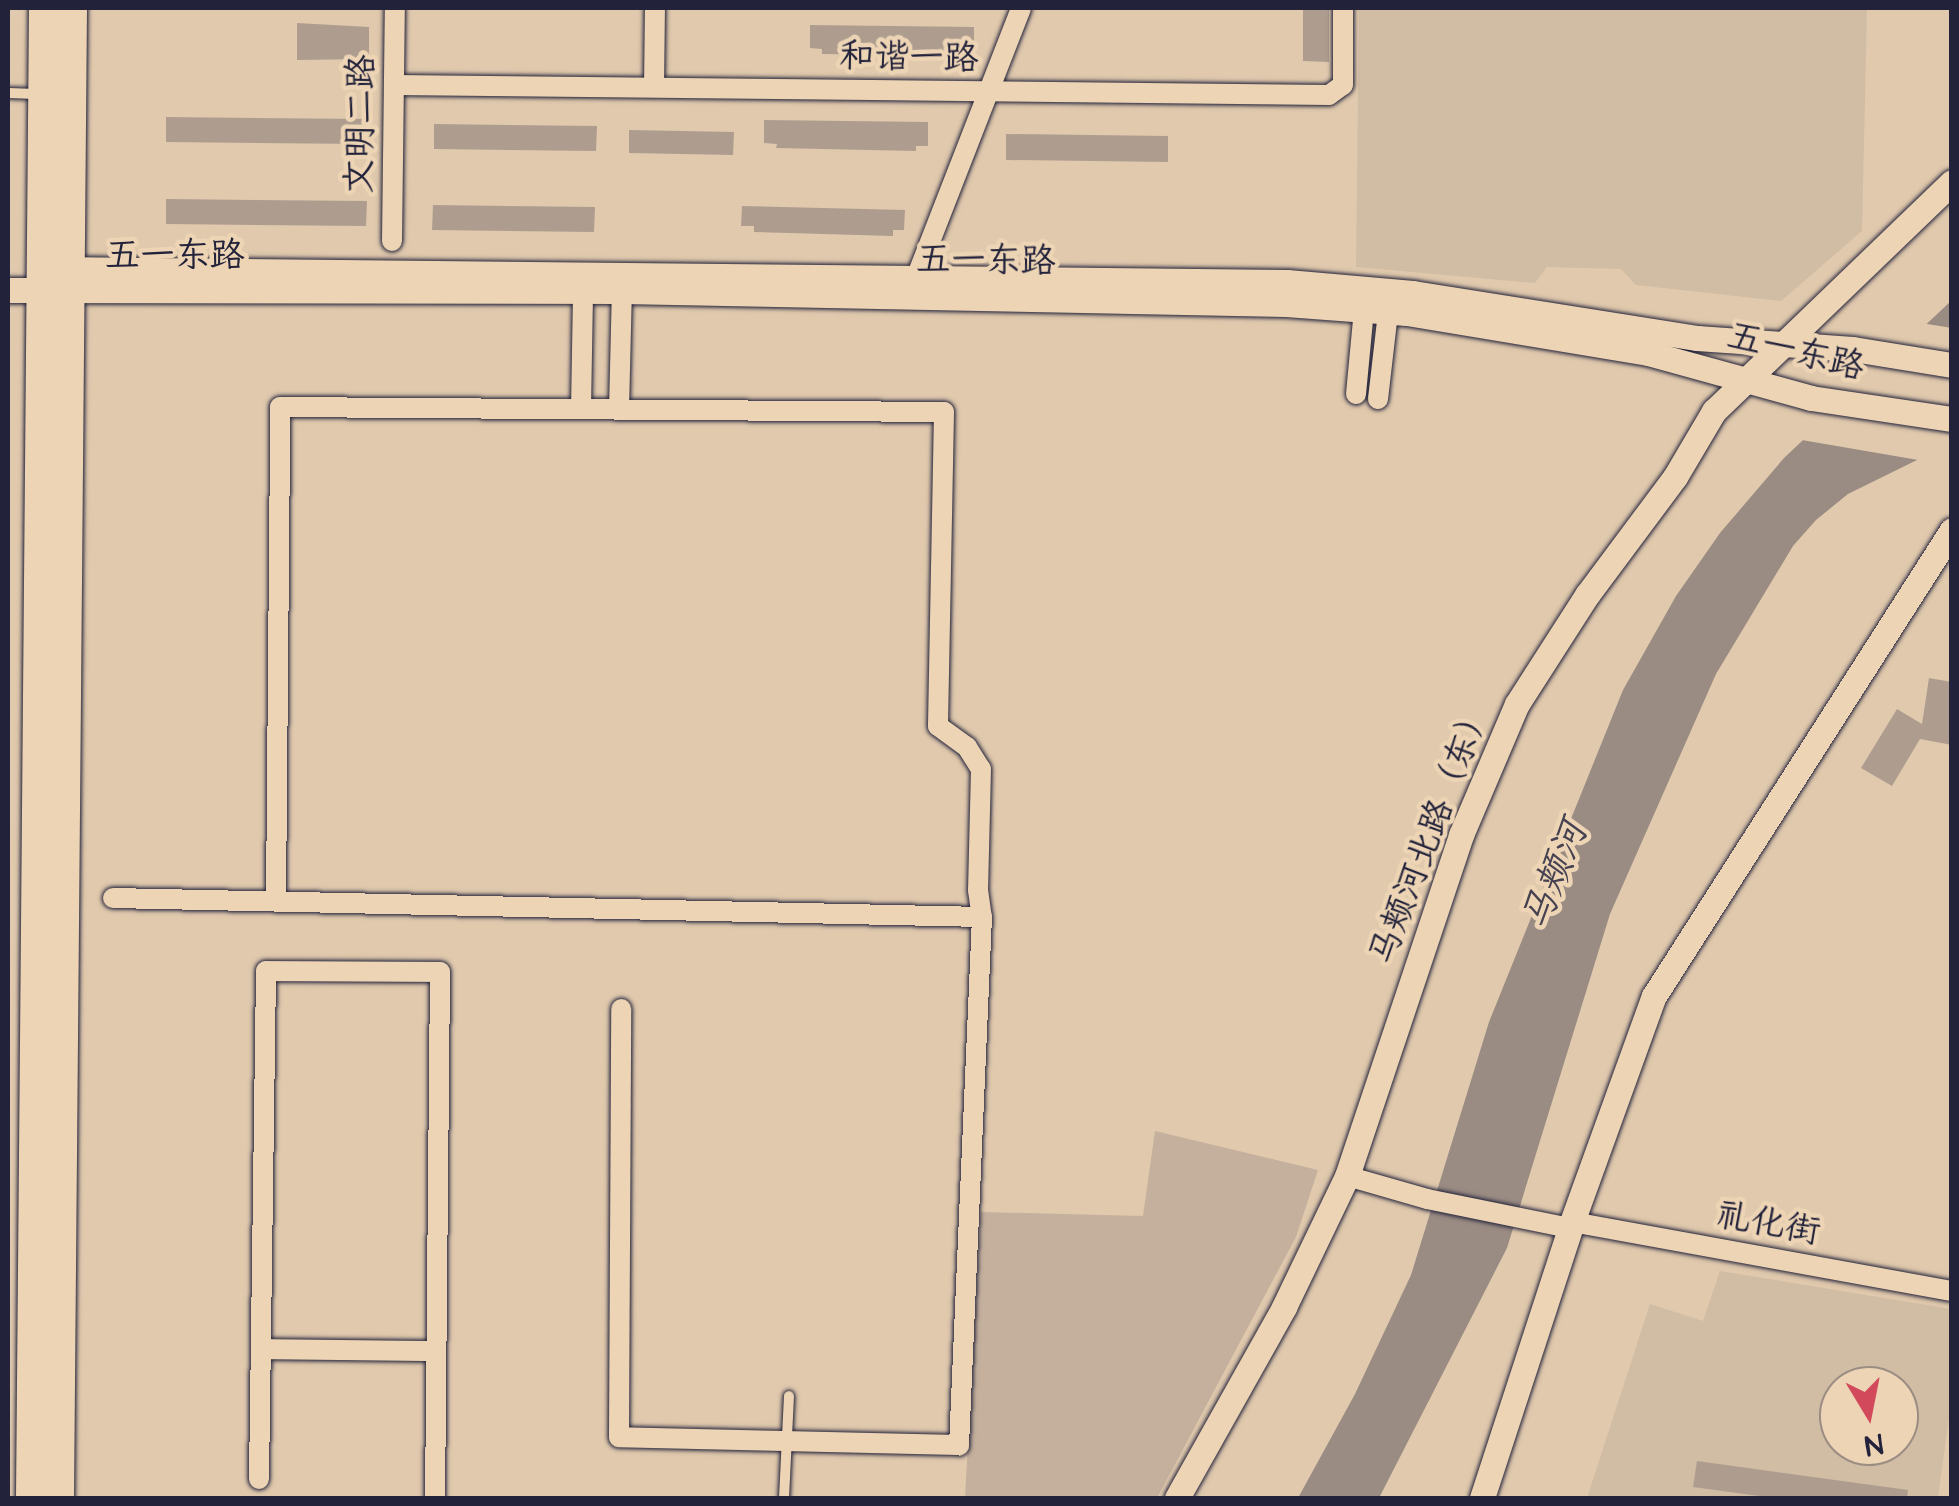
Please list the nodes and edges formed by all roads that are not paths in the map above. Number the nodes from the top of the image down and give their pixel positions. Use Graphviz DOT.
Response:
graph roads {
  1 [pos="44,8"];
  2 [pos="72,8"];
  3 [pos="395,8"];
  4 [pos="655,8"];
  5 [pos="1021,8"];
  6 [pos="1343,8"];
  7 [pos="394,85"];
  8 [pos="654,87"];
  9 [pos="989,91"];
  10 [pos="8,94"];
  11 [pos="44,94"];
  12 [pos="1952,182"];
  13 [pos="392,241"];
  14 [pos="8,274"];
  15 [pos="56,280"];
  16 [pos="913,285"];
  17 [pos="8,290"];
  18 [pos="584,291"];
  19 [pos="622,291"];
  20 [pos="1376,310"];
  21 [pos="1786,343"];
  22 [pos="1952,365"];
  23 [pos="1747,380"];
  24 [pos="1356,394"];
  25 [pos="1378,399"];
  26 [pos="582,409"];
  27 [pos="619,410"];
  28 [pos="1952,419"];
  29 [pos="1952,530"];
  30 [pos="113,898"];
  31 [pos="276,900"];
  32 [pos="982,917"];
  33 [pos="621,1009"];
  34 [pos="1347,1176"];
  35 [pos="1571,1225"];
  36 [pos="1952,1291"];
  37 [pos="263,1349"];
  38 [pos="436,1351"];
  39 [pos="789,1396"];
  40 [pos="785,1442"];
  41 [pos="259,1479"];
  42 [pos="31,1498"];
  43 [pos="59,1498"];
  44 [pos="435,1498"];
  45 [pos="784,1498"];
  46 [pos="1177,1498"];
  47 [pos="1482,1498"];
  1 -- 11 [label="main road"];
  2 -- 15 [label="main road"];
  3 -- 7 [label="street, 文明二路"];
  4 -- 8 [label="street"];
  5 -- 9 [label="street"];
  6 -- 9 [label="street, 和谐一路"];
  7 -- 8 [label="street, 和谐一路"];
  7 -- 13 [label="street, 文明二路"];
  8 -- 9 [label="street, 和谐一路"];
  9 -- 16 [label="street"];
  10 -- 11 [label="lane"];
  11 -- 15 [label="main road"];
  12 -- 21 [label="street, 马颊河北路（东）"];
  14 -- 15 [label="street, 五一东路"];
  15 -- 16 [label="street, 五一东路"];
  15 -- 17 [label="street, 五一东路"];
  15 -- 18 [label="street, 五一东路"];
  15 -- 42 [label="main road"];
  15 -- 43 [label="main road"];
  16 -- 19 [label="street, 五一东路"];
  16 -- 20 [label="street, 五一东路"];
  16 -- 21 [label="street, 五一东路"];
  18 -- 19 [label="street, 五一东路"];
  18 -- 26 [label="street"];
  19 -- 27 [label="street"];
  20 -- 23 [label="street, 五一东路"];
  20 -- 24 [label="street"];
  20 -- 25 [label="street"];
  21 -- 22 [label="street, 五一东路"];
  21 -- 23 [label="street, 马颊河北路（东）"];
  23 -- 28 [label="street, 五一东路"];
  23 -- 34 [label="street, 马颊河北路（东）"];
  26 -- 27 [label="street"];
  26 -- 31 [label="street"];
  27 -- 32 [label="street"];
  29 -- 35 [label="street"];
  30 -- 31 [label="street"];
  31 -- 32 [label="street"];
  32 -- 40 [label="street"];
  33 -- 40 [label="street"];
  34 -- 35 [label="street, 礼化街"];
  34 -- 46 [label="street, 马颊河北路（东）"];
  35 -- 36 [label="street, 礼化街"];
  35 -- 47 [label="street"];
  37 -- 38 [label="street"];
  37 -- 38 [label="street"];
  37 -- 41 [label="street"];
  38 -- 44 [label="street"];
  39 -- 40 [label="lane"];
  40 -- 45 [label="lane"];
}
